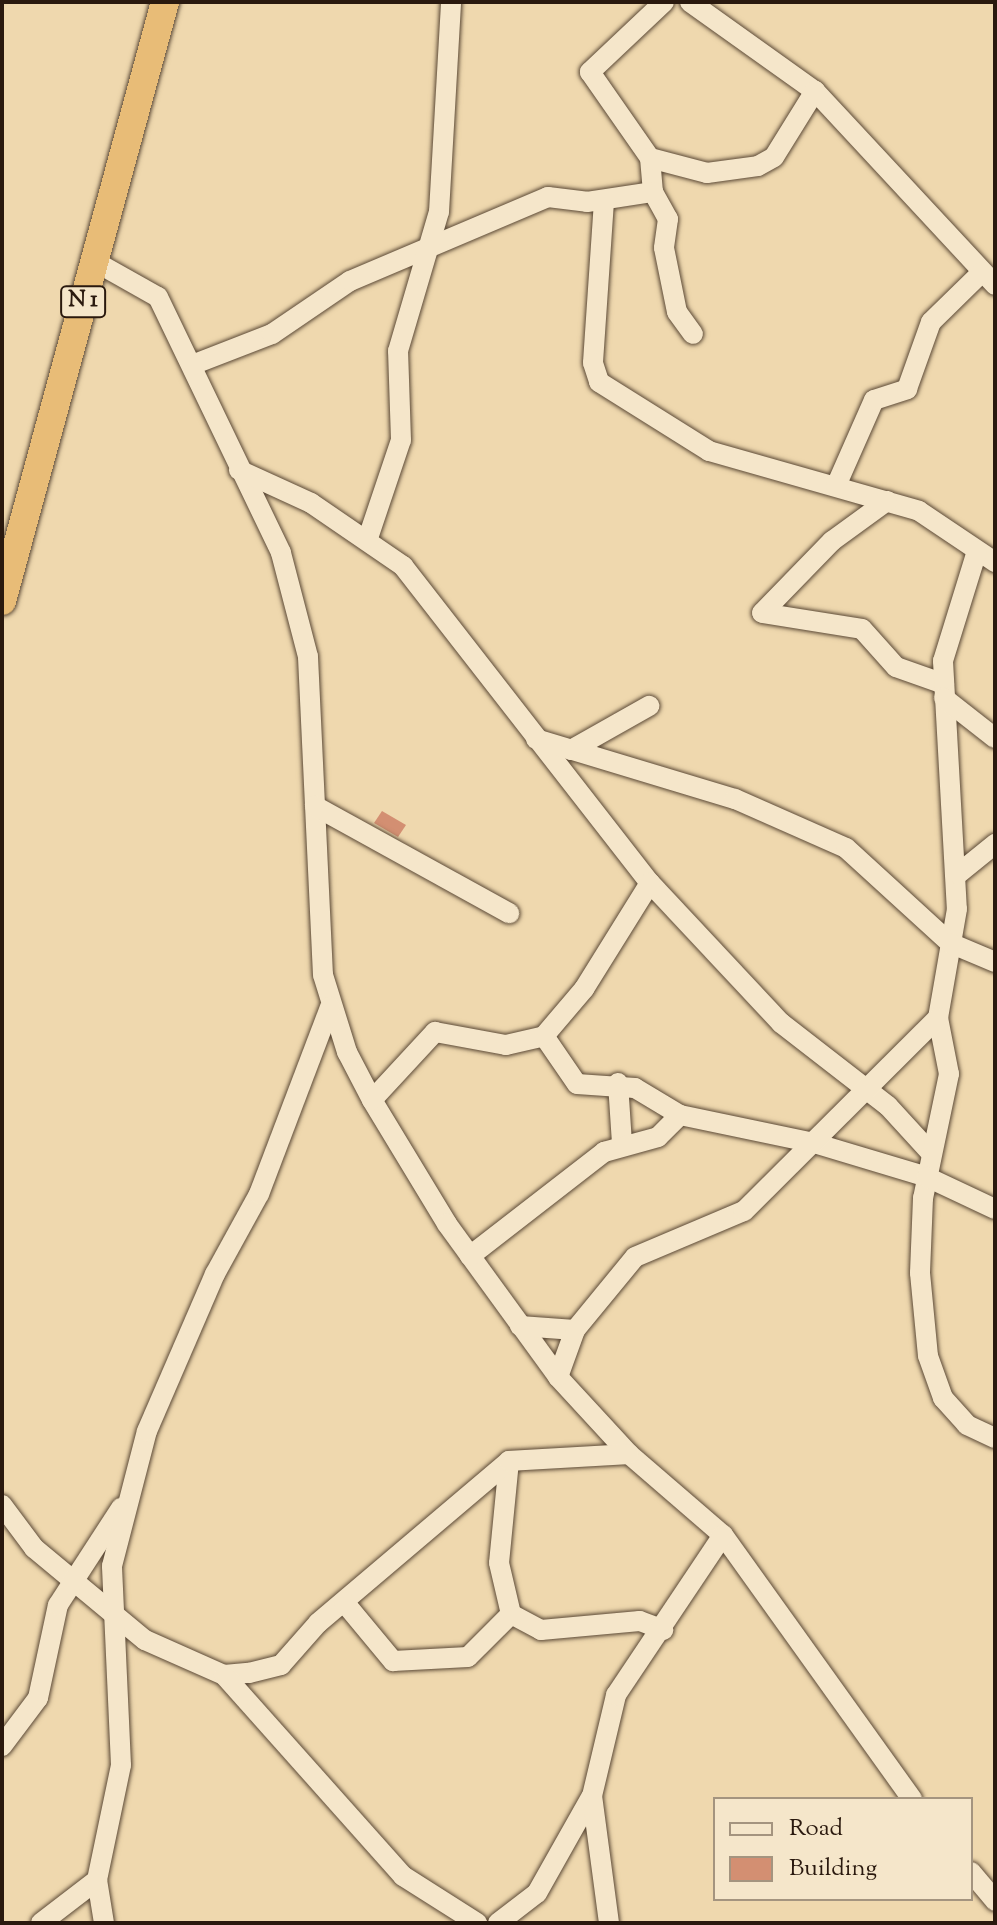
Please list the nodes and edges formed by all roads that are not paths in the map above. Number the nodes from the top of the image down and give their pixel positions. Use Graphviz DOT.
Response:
graph roads {
  1 [pos="165,2"];
  2 [pos="451,2"];
  3 [pos="664,2"];
  4 [pos="690,2"];
  5 [pos="815,91"];
  6 [pos="650,158"];
  7 [pos="653,192"];
  8 [pos="604,201"];
  9 [pos="433,246"];
  10 [pos="94,261"];
  11 [pos="988,278"];
  12 [pos="693,334"];
  13 [pos="192,365"];
  14 [pos="239,470"];
  15 [pos="836,486"];
  16 [pos="887,501"];
  17 [pos="368,538"];
  18 [pos="986,556"];
  19 [pos="2,601"];
  20 [pos="944,691"];
  21 [pos="649,706"];
  22 [pos="995,738"];
  23 [pos="536,739"];
  24 [pos="571,750"];
  25 [pos="315,806"];
  26 [pos="995,844"];
  27 [pos="958,874"];
  28 [pos="650,883"];
  29 [pos="509,913"];
  30 [pos="950,943"];
  31 [pos="995,962"];
  32 [pos="330,1007"];
  33 [pos="938,1018"];
  34 [pos="544,1036"];
  35 [pos="618,1083"];
  36 [pos="862,1087"];
  37 [pos="372,1100"];
  38 [pos="680,1115"];
  39 [pos="814,1143"];
  40 [pos="622,1144"];
  41 [pos="931,1153"];
  42 [pos="927,1177"];
  43 [pos="995,1209"];
  44 [pos="470,1256"];
  45 [pos="520,1326"];
  46 [pos="575,1330"];
  47 [pos="558,1377"];
  48 [pos="995,1438"];
  49 [pos="629,1454"];
  50 [pos="509,1461"];
  51 [pos="130,1495"];
  52 [pos="2,1505"];
  53 [pos="723,1535"];
  54 [pos="75,1577"];
  55 [pos="344,1602"];
  56 [pos="511,1614"];
  57 [pos="116,1619"];
  58 [pos="663,1630"];
  59 [pos="224,1675"];
  60 [pos="2,1746"];
  61 [pos="592,1796"];
  62 [pos="911,1797"];
  63 [pos="973,1874"];
  64 [pos="97,1880"];
  65 [pos="995,1901"];
  66 [pos="41,1923"];
  67 [pos="104,1923"];
  68 [pos="477,1923"];
  69 [pos="498,1923"];
  70 [pos="609,1923"];
  1 -- 10 [label="highway, N 1"];
  2 -- 9 [label="street"];
  3 -- 6 [label="street"];
  4 -- 5 [label="street"];
  5 -- 6 [label="street"];
  5 -- 11 [label="street"];
  6 -- 7 [label="street"];
  7 -- 8 [label="street"];
  7 -- 12 [label="street"];
  8 -- 9 [label="street"];
  8 -- 15 [label="street"];
  9 -- 13 [label="street"];
  9 -- 17 [label="street"];
  10 -- 13 [label="street"];
  10 -- 19 [label="highway, N 1"];
  11 -- 15 [label="street"];
  13 -- 14 [label="street"];
  14 -- 17 [label="street"];
  14 -- 25 [label="street"];
  15 -- 16 [label="street"];
  16 -- 18 [label="street"];
  16 -- 20 [label="street"];
  17 -- 23 [label="street"];
  18 -- 20 [label="street"];
  20 -- 22 [label="street"];
  20 -- 27 [label="street"];
  21 -- 24 [label="street"];
  23 -- 24 [label="street"];
  23 -- 28 [label="street"];
  24 -- 30 [label="street"];
  25 -- 29 [label="street"];
  25 -- 32 [label="street"];
  26 -- 27 [label="street"];
  27 -- 30 [label="street"];
  28 -- 34 [label="street"];
  28 -- 36 [label="street"];
  30 -- 31 [label="street"];
  30 -- 33 [label="street"];
  32 -- 37 [label="street"];
  32 -- 51 [label="street"];
  33 -- 36 [label="street"];
  33 -- 41 [label="street"];
  34 -- 35 [label="street"];
  34 -- 37 [label="street"];
  35 -- 38 [label="street"];
  35 -- 40 [label="street"];
  36 -- 39 [label="street"];
  36 -- 41 [label="street"];
  37 -- 44 [label="street"];
  38 -- 39 [label="street"];
  38 -- 40 [label="street"];
  39 -- 42 [label="street"];
  39 -- 46 [label="street"];
  40 -- 44 [label="street"];
  41 -- 42 [label="street"];
  42 -- 43 [label="street"];
  42 -- 48 [label="street"];
  44 -- 45 [label="street"];
  45 -- 46 [label="street"];
  45 -- 47 [label="street"];
  46 -- 47 [label="street"];
  47 -- 49 [label="street"];
  49 -- 50 [label="street"];
  49 -- 53 [label="street"];
  50 -- 55 [label="street"];
  50 -- 56 [label="street"];
  51 -- 54 [label="street"];
  51 -- 57 [label="street"];
  52 -- 54 [label="street"];
  53 -- 58 [label="street"];
  53 -- 62 [label="street"];
  54 -- 57 [label="street"];
  54 -- 60 [label="street"];
  55 -- 56 [label="street"];
  55 -- 59 [label="street"];
  56 -- 58 [label="street"];
  57 -- 59 [label="street"];
  57 -- 64 [label="street"];
  58 -- 61 [label="street"];
  59 -- 68 [label="street"];
  61 -- 69 [label="street"];
  61 -- 70 [label="street"];
  63 -- 65 [label="street"];
  64 -- 66 [label="street"];
  64 -- 67 [label="street"];
}
